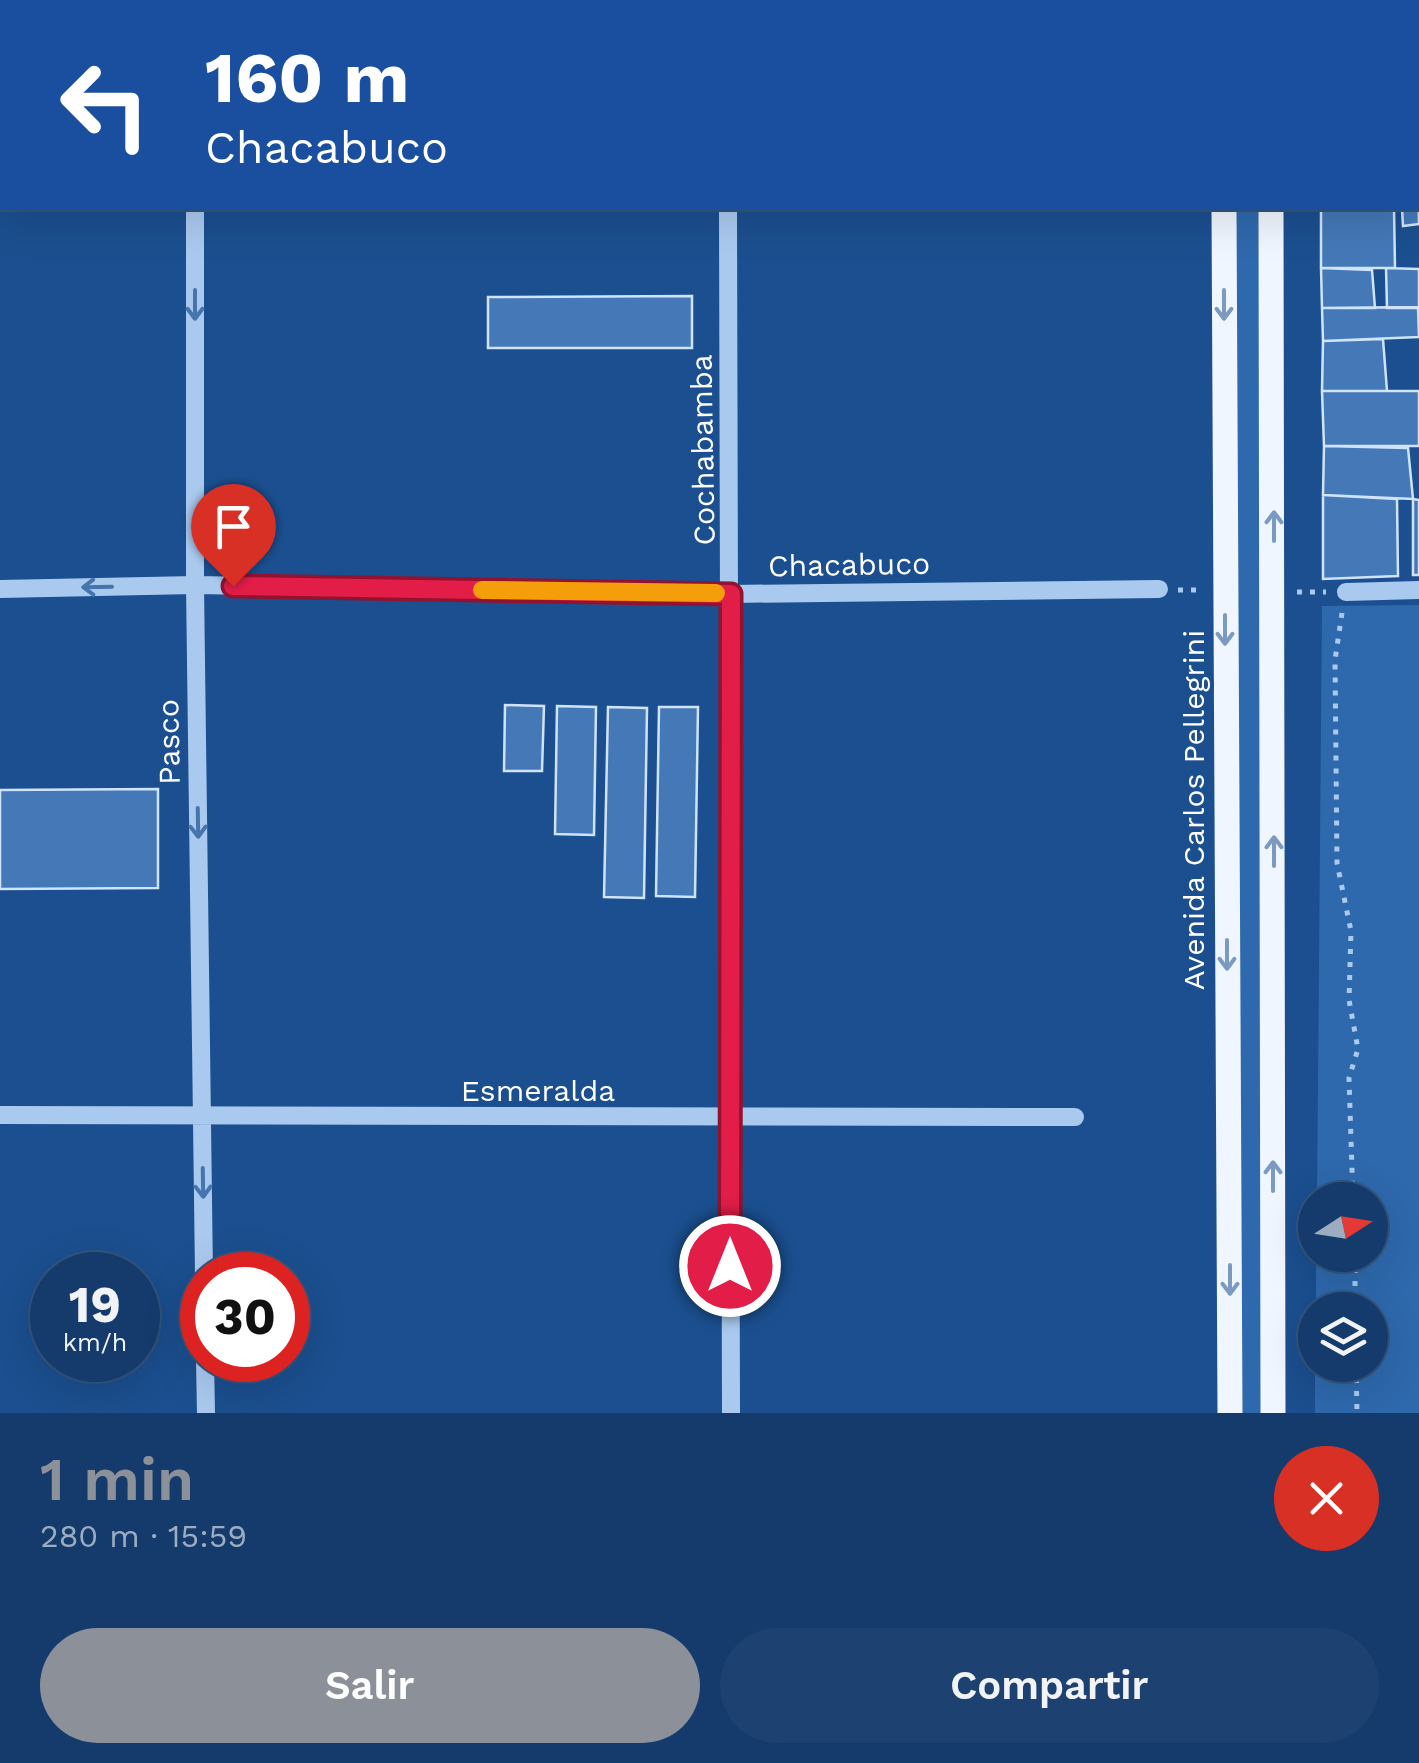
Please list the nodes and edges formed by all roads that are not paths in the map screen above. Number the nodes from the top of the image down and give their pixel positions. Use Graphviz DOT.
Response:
graph roads {
  1 [pos="195,210"];
  2 [pos="728,210"];
  3 [pos="1224,210"];
  4 [pos="1272,210"];
  5 [pos="195,586"];
  6 [pos="0,589"];
  7 [pos="1160,589"];
  8 [pos="1419,590"];
  9 [pos="1346,592"];
  10 [pos="731,594"];
  11 [pos="0,1115"];
  12 [pos="202,1117"];
  13 [pos="1075,1117"];
  14 [pos="730,1119"];
  15 [pos="204,1252"];
  16 [pos="205,1382"];
  17 [pos="206,1413"];
  18 [pos="731,1413"];
  19 [pos="1230,1413"];
  20 [pos="1273,1413"];
  1 -- 5 [label="street, Pasco, one-way"];
  2 -- 10 [label="street, Cochabamba"];
  3 -- 19 [label="main road, Avenida Carlos Pellegrini, one-way"];
  20 -- 4 [label="main road, one-way"];
  5 -- 6 [label="street, Chacabuco, one-way"];
  5 -- 10 [label="street, Chacabuco"];
  5 -- 12 [label="street, Pasco, one-way"];
  7 -- 10 [label="street, Chacabuco"];
  8 -- 9 [label="street"];
  10 -- 14 [label="street, Cochabamba"];
  11 -- 12 [label="street, Esmeralda"];
  12 -- 14 [label="street, Esmeralda"];
  12 -- 15 [label="street, Pasco, one-way"];
  13 -- 14 [label="street, Esmeralda"];
  14 -- 18 [label="street, Cochabamba"];
  16 -- 17 [label="street"];
}
